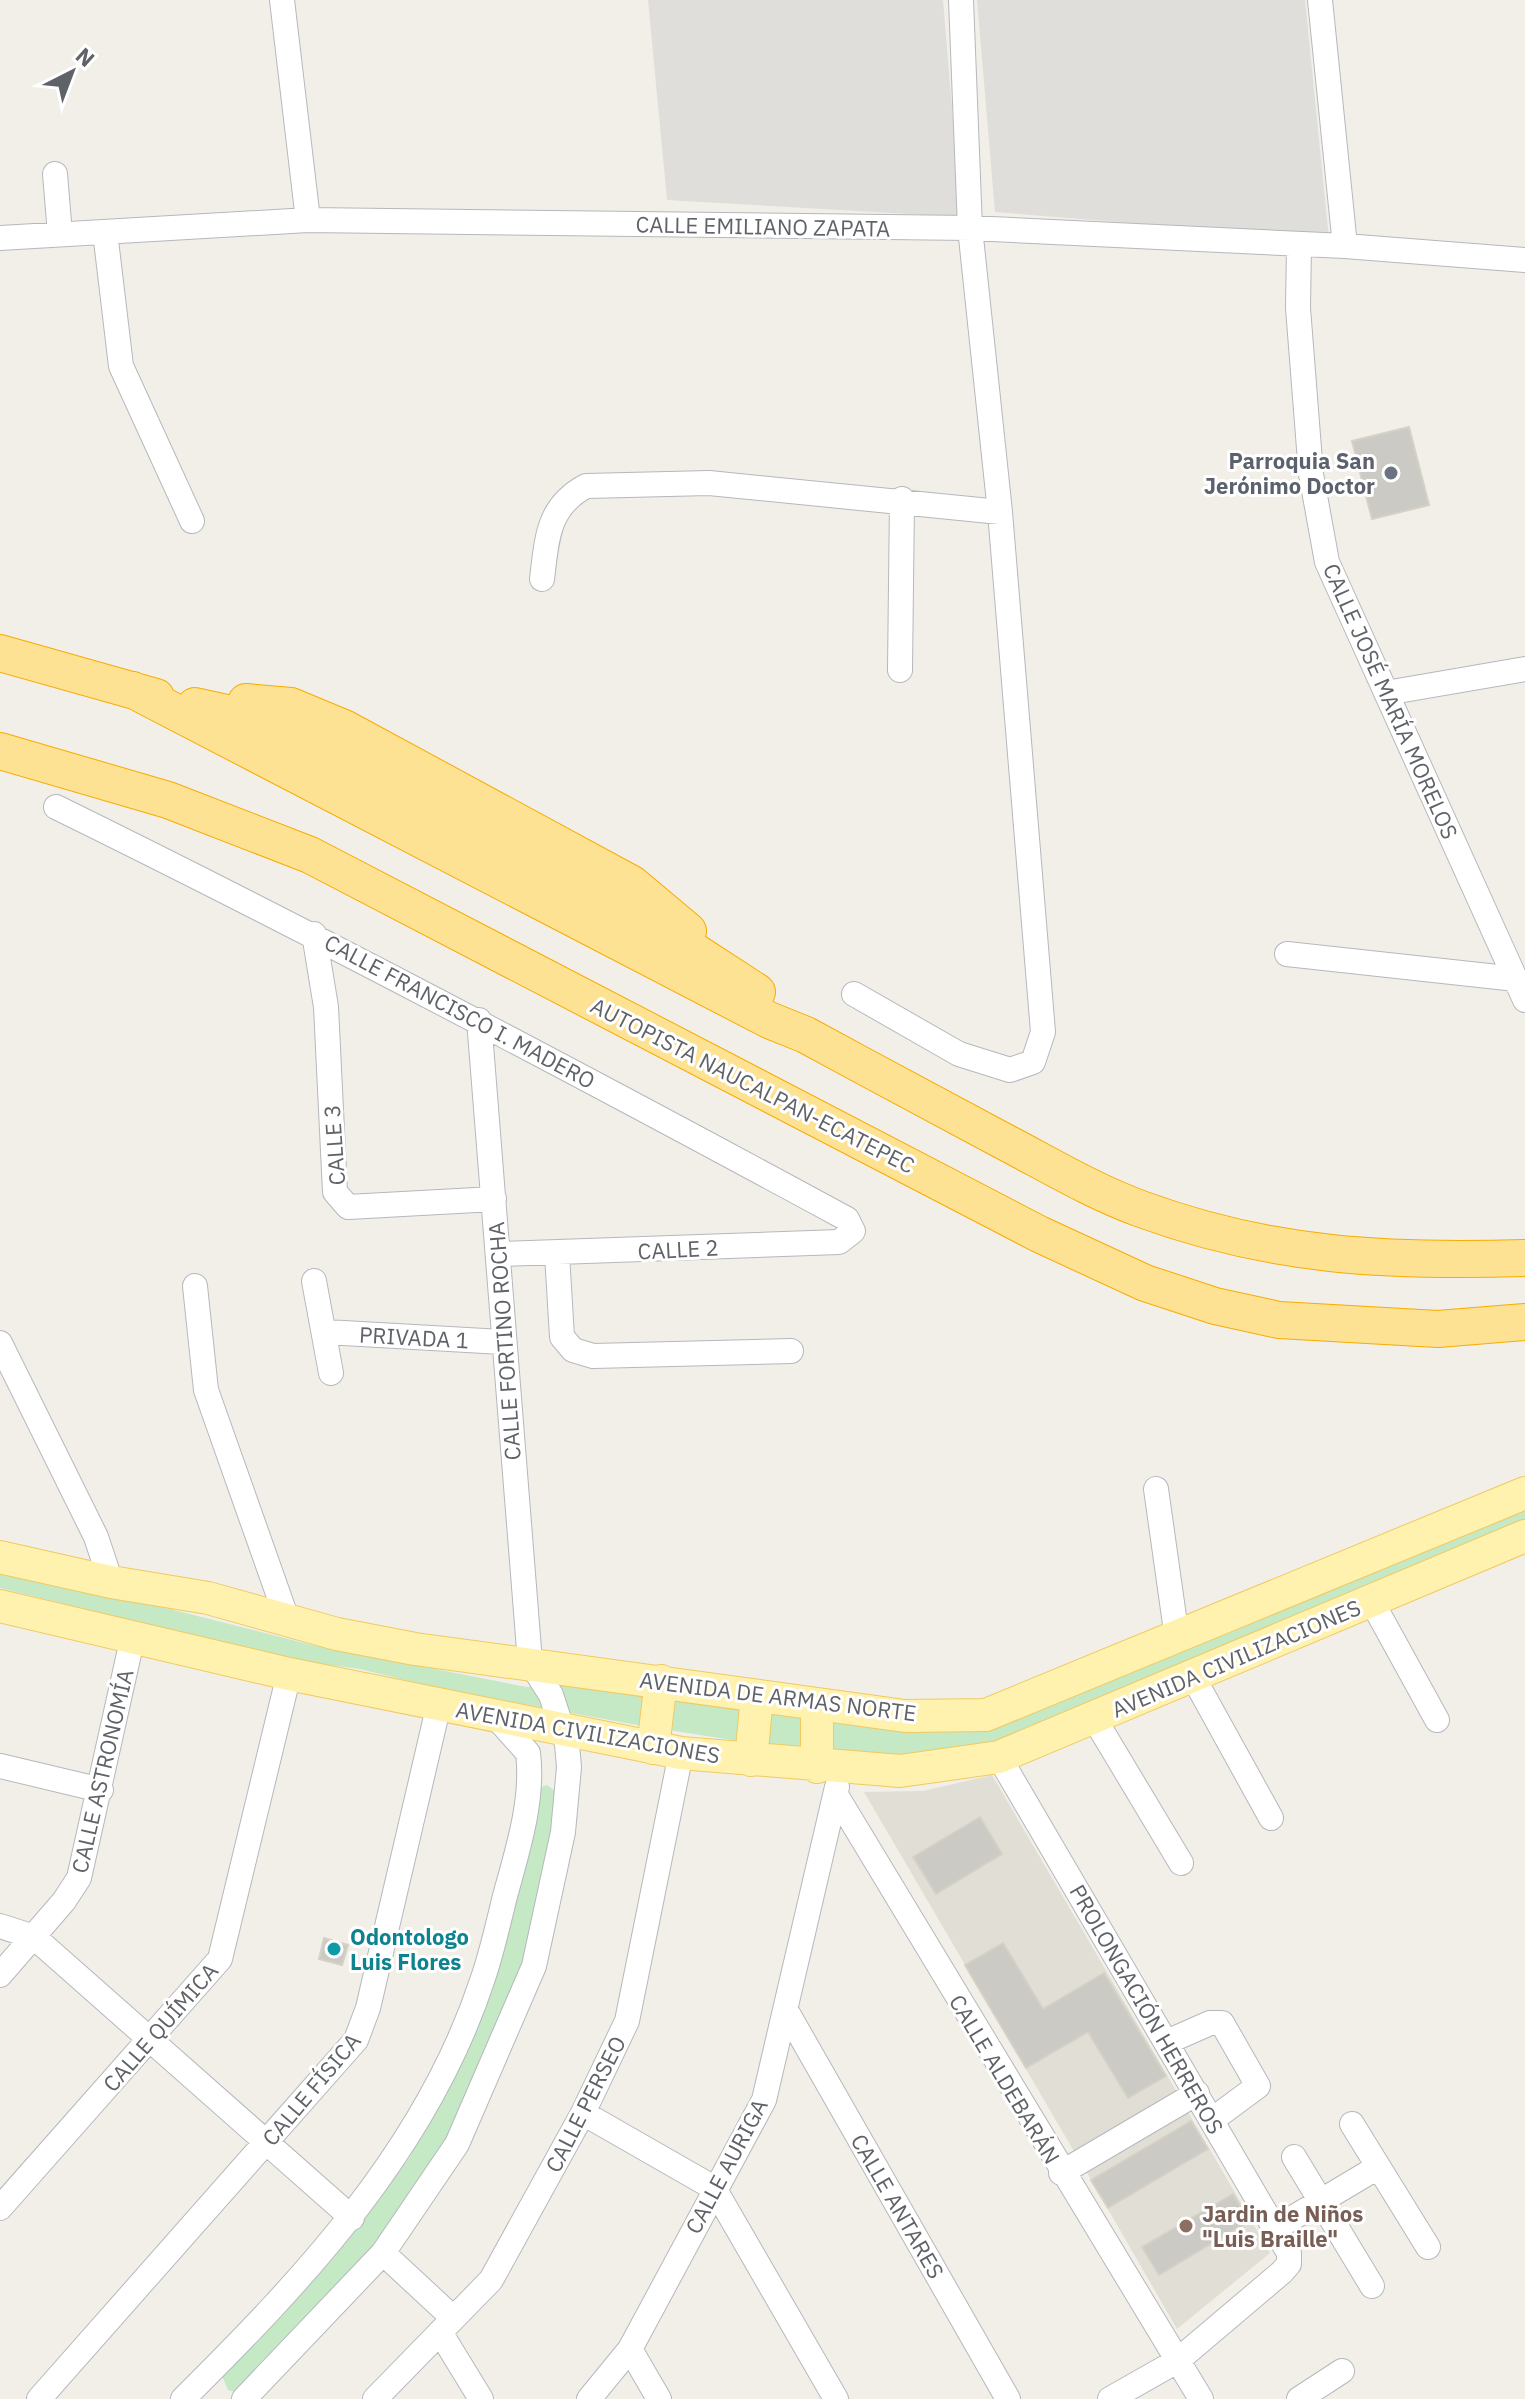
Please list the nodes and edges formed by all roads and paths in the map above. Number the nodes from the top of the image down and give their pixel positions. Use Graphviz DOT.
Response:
graph roads {
  1 [pos="282,0"];
  2 [pos="961,0"];
  3 [pos="1320,0"];
  4 [pos="55,174"];
  5 [pos="308,220"];
  6 [pos="970,228"];
  7 [pos="105,232"];
  8 [pos="60,234"];
  9 [pos="0,238"];
  10 [pos="1299,246"];
  11 [pos="1345,246"];
  12 [pos="1525,260"];
  13 [pos="902,499"];
  14 [pos="1000,512"];
  15 [pos="192,521"];
  16 [pos="542,579"];
  17 [pos="0,653"];
  18 [pos="1525,669"];
  19 [pos="900,670"];
  20 [pos="133,690"];
  21 [pos="1386,693"];
  22 [pos="179,703"];
  23 [pos="0,751"];
  24 [pos="56,807"];
  25 [pos="314,934"];
  26 [pos="1287,954"];
  27 [pos="746,983"];
  28 [pos="1520,989"];
  29 [pos="854,994"];
  30 [pos="479,1020"];
  31 [pos="806,1035"];
  32 [pos="494,1199"];
  33 [pos="853,1231"];
  34 [pos="498,1254"];
  35 [pos="557,1254"];
  36 [pos="1525,1258"];
  37 [pos="314,1281"];
  38 [pos="195,1286"];
  39 [pos="1525,1322"];
  40 [pos="326,1332"];
  41 [pos="502,1342"];
  42 [pos="0,1343"];
  43 [pos="791,1351"];
  44 [pos="331,1373"];
  45 [pos="1156,1489"];
  46 [pos="1525,1493"];
  47 [pos="1525,1536"];
  48 [pos="0,1557"];
  49 [pos="111,1582"];
  50 [pos="1304,1583"];
  51 [pos="1371,1600"];
  52 [pos="0,1606"];
  53 [pos="287,1619"];
  54 [pos="1321,1620"];
  55 [pos="133,1636"];
  56 [pos="1177,1638"];
  57 [pos="530,1662"];
  58 [pos="289,1674"];
  59 [pos="1192,1675"];
  60 [pos="661,1681"];
  61 [pos="757,1696"];
  62 [pos="439,1704"];
  63 [pos="817,1705"];
  64 [pos="958,1715"];
  65 [pos="495,1716"];
  66 [pos="1094,1718"];
  67 [pos="1437,1720"];
  68 [pos="561,1727"];
  69 [pos="667,1750"];
  70 [pos="999,1757"];
  71 [pos="751,1760"];
  72 [pos="0,1766"];
  73 [pos="959,1766"];
  74 [pos="831,1777"];
  75 [pos="101,1790"];
  76 [pos="1271,1818"];
  77 [pos="1181,1863"];
  78 [pos="0,1926"];
  79 [pos="34,1937"];
  80 [pos="0,1975"];
  81 [pos="787,2012"];
  82 [pos="149,2041"];
  83 [pos="1167,2042"];
  84 [pos="1197,2093"];
  85 [pos="583,2113"];
  86 [pos="1212,2120"];
  87 [pos="1352,2124"];
  88 [pos="266,2143"];
  89 [pos="1294,2157"];
  90 [pos="1378,2167"];
  91 [pos="1061,2173"];
  92 [pos="714,2188"];
  93 [pos="1318,2201"];
  94 [pos="0,2208"];
  95 [pos="352,2218"];
  96 [pos="1274,2229"];
  97 [pos="1428,2247"];
  98 [pos="383,2253"];
  99 [pos="1372,2286"];
  100 [pos="447,2325"];
  101 [pos="630,2349"];
  102 [pos="1177,2361"];
  103 [pos="1342,2371"];
  104 [pos="198,2394"];
  105 [pos="39,2399"];
  106 [pos="244,2399"];
  107 [pos="375,2399"];
  108 [pos="481,2399"];
  109 [pos="589,2399"];
  110 [pos="659,2399"];
  111 [pos="836,2399"];
  112 [pos="1008,2399"];
  113 [pos="1110,2399"];
  114 [pos="1201,2399"];
  115 [pos="1299,2399"];
  1 -- 5 [label="street"];
  2 -- 6 [label="street"];
  3 -- 11 [label="street"];
  4 -- 8 [label="street"];
  5 -- 6 [label="street, CALLE EMILIANO ZAPATA"];
  5 -- 7 [label="street, CALLE EMILIANO ZAPATA"];
  6 -- 10 [label="street, CALLE EMILIANO ZAPATA"];
  6 -- 14 [label="street"];
  7 -- 8 [label="street, CALLE EMILIANO ZAPATA"];
  7 -- 15 [label="street"];
  8 -- 9 [label="street, CALLE EMILIANO ZAPATA"];
  10 -- 11 [label="street, CALLE EMILIANO ZAPATA"];
  10 -- 21 [label="street, CALLE JOSÉ MARÍA MORELOS"];
  11 -- 12 [label="street, CALLE EMILIANO ZAPATA"];
  13 -- 14 [label="street"];
  13 -- 16 [label="street"];
  13 -- 19 [label="street"];
  14 -- 29 [label="street"];
  17 -- 20 [label="highway"];
  18 -- 21 [label="street"];
  20 -- 22 [label="highway"];
  20 -- 27 [label="highway"];
  20 -- 31 [label="highway"];
  21 -- 28 [label="street, CALLE JOSÉ MARÍA MORELOS"];
  22 -- 27 [label="highway"];
  22 -- 31 [label="highway"];
  23 -- 39 [label="highway, AUTOPISTA NAUCALPAN-ECATEPEC"];
  24 -- 25 [label="street, CALLE FRANCISCO I. MADERO"];
  25 -- 30 [label="street, CALLE FRANCISCO I. MADERO"];
  25 -- 32 [label="street, CALLE 3"];
  26 -- 28 [label="street"];
  27 -- 31 [label="highway"];
  30 -- 32 [label="street, CALLE FORTINO ROCHA"];
  30 -- 33 [label="street, CALLE FRANCISCO I. MADERO"];
  31 -- 36 [label="highway"];
  32 -- 34 [label="street, CALLE FORTINO ROCHA"];
  33 -- 35 [label="street, CALLE 2"];
  34 -- 35 [label="street, CALLE 2"];
  34 -- 41 [label="street, CALLE FORTINO ROCHA"];
  35 -- 43 [label="street"];
  37 -- 40 [label="street, PRIVADA 1"];
  38 -- 53 [label="street"];
  40 -- 41 [label="street, PRIVADA 1"];
  40 -- 44 [label="street, PRIVADA 1"];
  41 -- 57 [label="street, CALLE FORTINO ROCHA"];
  42 -- 49 [label="street"];
  45 -- 56 [label="street"];
  46 -- 50 [label="main road, AVENIDA DE ARMAS NORTE"];
  47 -- 51 [label="main road, AVENIDA CIVILIZACIONES"];
  48 -- 49 [label="main road, AVENIDA DE ARMAS NORTE"];
  49 -- 53 [label="main road, AVENIDA DE ARMAS NORTE"];
  50 -- 54 [label="main road"];
  50 -- 56 [label="main road, AVENIDA DE ARMAS NORTE"];
  51 -- 54 [label="main road, AVENIDA CIVILIZACIONES"];
  51 -- 67 [label="street"];
  52 -- 55 [label="main road, AVENIDA CIVILIZACIONES"];
  53 -- 57 [label="main road, AVENIDA DE ARMAS NORTE"];
  54 -- 59 [label="main road, AVENIDA CIVILIZACIONES"];
  55 -- 58 [label="main road, AVENIDA CIVILIZACIONES"];
  55 -- 75 [label="street, CALLE ASTRONOMÍA"];
  56 -- 64 [label="main road, AVENIDA DE ARMAS NORTE"];
  57 -- 60 [label="main road, AVENIDA DE ARMAS NORTE"];
  57 -- 68 [label="street"];
  58 -- 62 [label="main road, AVENIDA CIVILIZACIONES"];
  58 -- 82 [label="street, CALLE QUÍMICA"];
  59 -- 66 [label="main road, AVENIDA CIVILIZACIONES"];
  59 -- 76 [label="street"];
  60 -- 61 [label="main road, AVENIDA DE ARMAS NORTE"];
  60 -- 69 [label="main road"];
  61 -- 63 [label="main road, AVENIDA DE ARMAS NORTE"];
  61 -- 71 [label="main road"];
  62 -- 65 [label="main road, AVENIDA CIVILIZACIONES"];
  62 -- 88 [label="street, CALLE FÍSICA"];
  63 -- 64 [label="main road, AVENIDA DE ARMAS NORTE"];
  63 -- 74 [label="main road"];
  64 -- 73 [label="main road"];
  65 -- 68 [label="main road, AVENIDA CIVILIZACIONES"];
  65 -- 95 [label="street"];
  66 -- 70 [label="main road, AVENIDA CIVILIZACIONES"];
  66 -- 77 [label="street"];
  68 -- 69 [label="main road, AVENIDA CIVILIZACIONES"];
  68 -- 98 [label="street"];
  69 -- 71 [label="main road, AVENIDA CIVILIZACIONES"];
  69 -- 85 [label="street, CALLE PERSEO"];
  70 -- 73 [label="main road, AVENIDA CIVILIZACIONES"];
  70 -- 83 [label="street, PROLONGACIÓN HERREROS"];
  71 -- 74 [label="main road, AVENIDA CIVILIZACIONES"];
  72 -- 75 [label="street"];
  73 -- 74 [label="main road, AVENIDA CIVILIZACIONES"];
  74 -- 81 [label="street, CALLE AURIGA"];
  74 -- 91 [label="street, CALLE ALDEBARÁN"];
  75 -- 79 [label="street, CALLE ASTRONOMÍA"];
  78 -- 79 [label="street"];
  79 -- 80 [label="street, CALLE ASTRONOMÍA"];
  79 -- 82 [label="street"];
  81 -- 92 [label="street, CALLE AURIGA"];
  81 -- 112 [label="street, CALLE ANTARES"];
  82 -- 88 [label="street"];
  82 -- 94 [label="street, CALLE QUÍMICA"];
  83 -- 84 [label="street, PROLONGACIÓN HERREROS"];
  83 -- 86 [label="street"];
  84 -- 86 [label="street, PROLONGACIÓN HERREROS"];
  84 -- 91 [label="street"];
  85 -- 92 [label="street"];
  85 -- 100 [label="street, CALLE PERSEO"];
  86 -- 96 [label="street, PROLONGACIÓN HERREROS"];
  87 -- 90 [label="street"];
  88 -- 95 [label="street"];
  88 -- 105 [label="street, CALLE FÍSICA"];
  89 -- 93 [label="street"];
  90 -- 93 [label="street"];
  90 -- 97 [label="street"];
  91 -- 102 [label="street, CALLE ALDEBARÁN"];
  92 -- 101 [label="street, CALLE AURIGA"];
  92 -- 111 [label="street"];
  93 -- 96 [label="street"];
  93 -- 99 [label="street"];
  95 -- 104 [label="street"];
  96 -- 102 [label="street, PROLONGACIÓN HERREROS"];
  98 -- 100 [label="street"];
  98 -- 106 [label="street"];
  100 -- 107 [label="street, CALLE PERSEO"];
  100 -- 108 [label="street"];
  101 -- 109 [label="street, CALLE AURIGA"];
  101 -- 110 [label="street"];
  102 -- 113 [label="street"];
  102 -- 114 [label="street, CALLE ALDEBARÁN"];
  103 -- 115 [label="street"];
}
